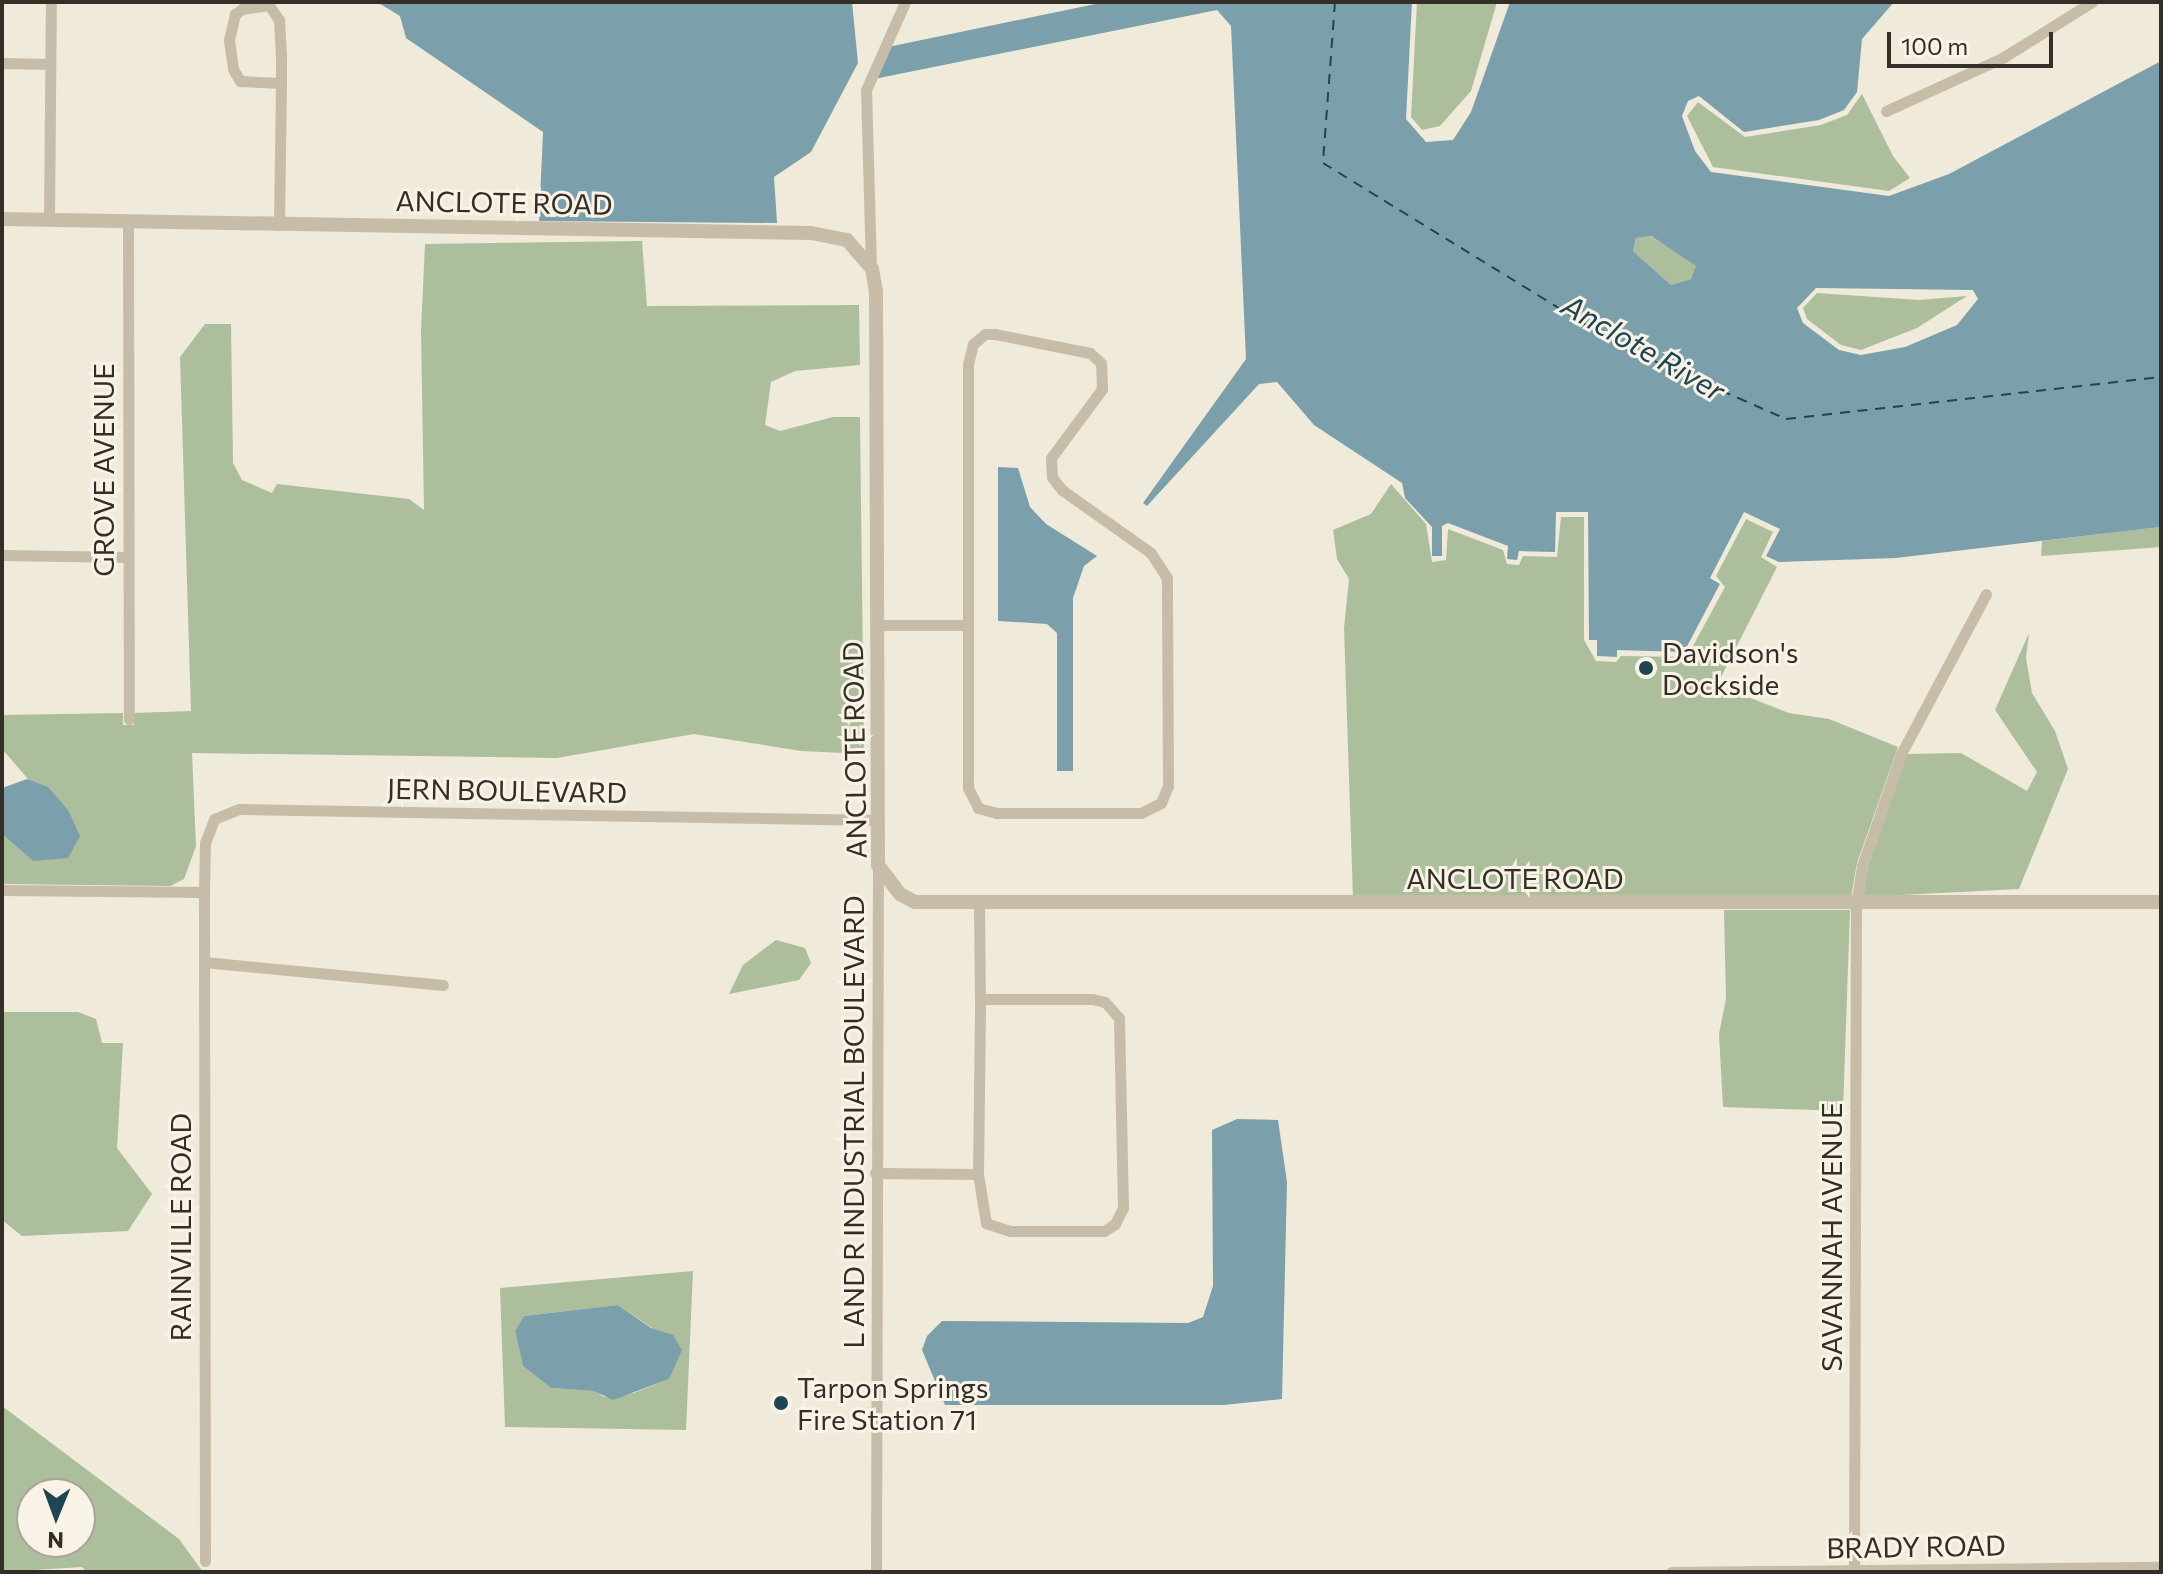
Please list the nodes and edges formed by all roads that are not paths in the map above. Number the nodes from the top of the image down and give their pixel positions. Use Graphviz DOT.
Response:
graph roads {
  1 [pos="51,2"];
  2 [pos="905,2"];
  3 [pos="2092,2"];
  4 [pos="2,63"];
  5 [pos="50,64"];
  6 [pos="281,83"];
  7 [pos="1886,111"];
  8 [pos="2,219"];
  9 [pos="49,220"];
  10 [pos="128,221"];
  11 [pos="279,225"];
  12 [pos="872,269"];
  13 [pos="2,555"];
  14 [pos="127,557"];
  15 [pos="1986,594"];
  16 [pos="877,625"];
  17 [pos="968,625"];
  18 [pos="129,719"];
  19 [pos="877,820"];
  20 [pos="878,865"];
  21 [pos="2,890"];
  22 [pos="204,892"];
  23 [pos="2161,902"];
  24 [pos="1856,904"];
  25 [pos="979,906"];
  26 [pos="204,962"];
  27 [pos="443,985"];
  28 [pos="980,999"];
  29 [pos="875,1173"];
  30 [pos="978,1174"];
  31 [pos="205,1561"];
  32 [pos="2161,1567"];
  33 [pos="1854,1570"];
  34 [pos="876,1572"];
  35 [pos="1671,1572"];
  1 -- 5 [label="street"];
  2 -- 12 [label="street"];
  3 -- 7 [label="street"];
  4 -- 5 [label="street"];
  5 -- 9 [label="street"];
  6 -- 6 [label="street"];
  6 -- 11 [label="street"];
  8 -- 9 [label="street, ANCLOTE ROAD"];
  9 -- 10 [label="street, ANCLOTE ROAD"];
  10 -- 11 [label="street, ANCLOTE ROAD"];
  10 -- 14 [label="street, GROVE AVENUE"];
  11 -- 12 [label="street, ANCLOTE ROAD"];
  12 -- 16 [label="street, ANCLOTE ROAD"];
  13 -- 14 [label="street"];
  14 -- 18 [label="street, GROVE AVENUE"];
  15 -- 24 [label="street, SAVANNAH AVENUE"];
  16 -- 17 [label="street"];
  16 -- 19 [label="street, ANCLOTE ROAD"];
  17 -- 17 [label="street"];
  19 -- 20 [label="street, ANCLOTE ROAD"];
  19 -- 22 [label="street, JERN BOULEVARD"];
  20 -- 25 [label="street, ANCLOTE ROAD"];
  20 -- 29 [label="street, L AND R INDUSTRIAL BOULEVARD"];
  21 -- 22 [label="street"];
  22 -- 26 [label="street, RAINVILLE ROAD"];
  23 -- 24 [label="street, ANCLOTE ROAD"];
  24 -- 25 [label="street, ANCLOTE ROAD"];
  24 -- 33 [label="street, SAVANNAH AVENUE"];
  25 -- 28 [label="street"];
  26 -- 27 [label="street"];
  26 -- 31 [label="street, RAINVILLE ROAD"];
  28 -- 30 [label="street"];
  28 -- 30 [label="street"];
  29 -- 30 [label="street"];
  29 -- 34 [label="street, L AND R INDUSTRIAL BOULEVARD"];
  32 -- 33 [label="street, BRADY ROAD"];
  33 -- 35 [label="street, BRADY ROAD"];
}
